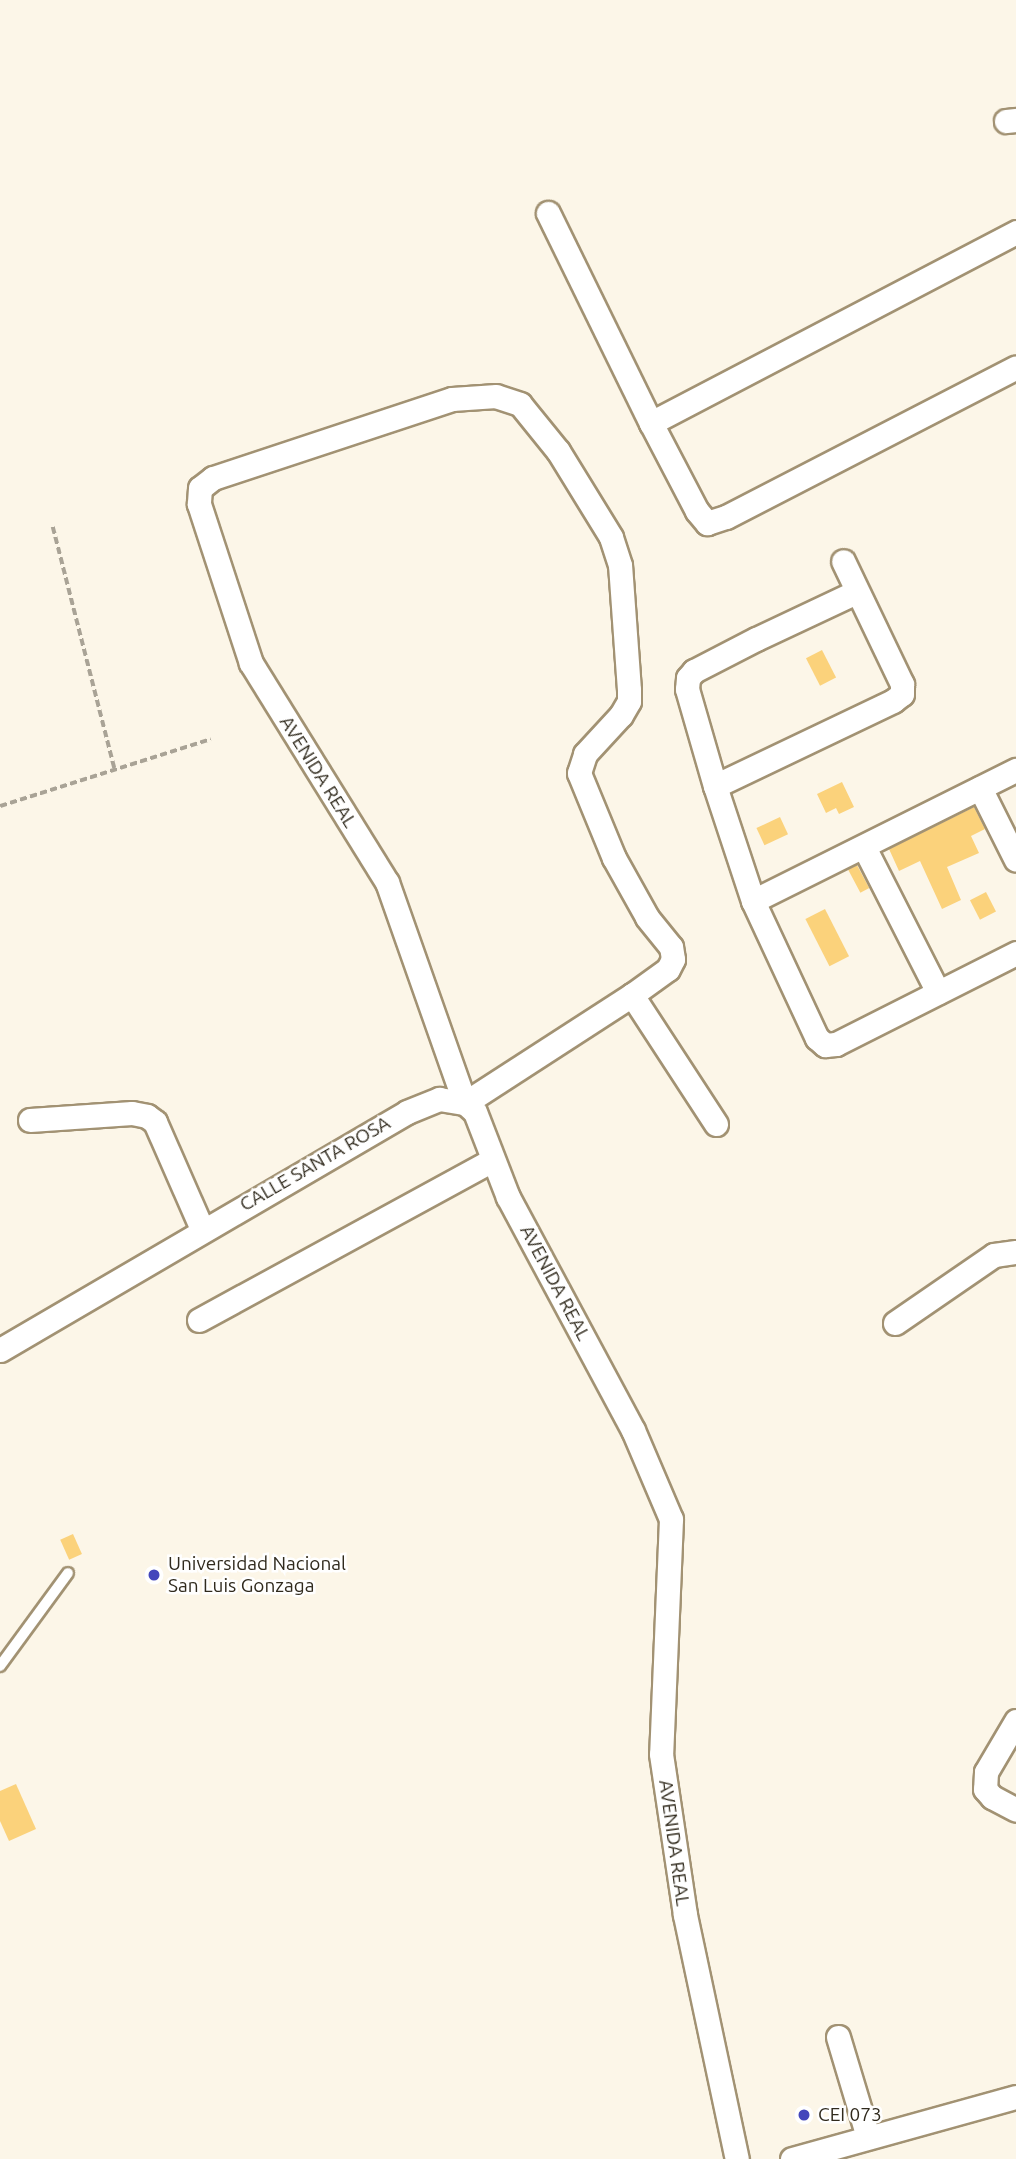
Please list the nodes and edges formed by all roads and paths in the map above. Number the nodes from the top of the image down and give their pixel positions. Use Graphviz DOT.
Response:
graph roads {
  1 [pos="548,213"];
  2 [pos="1016,232"];
  3 [pos="1016,367"];
  4 [pos="651,423"];
  5 [pos="53,527"];
  6 [pos="843,561"];
  7 [pos="856,592"];
  8 [pos="211,739"];
  9 [pos="115,770"];
  10 [pos="1016,770"];
  11 [pos="715,786"];
  12 [pos="980,788"];
  13 [pos="0,806"];
  14 [pos="864,847"];
  15 [pos="1016,860"];
  16 [pos="752,901"];
  17 [pos="1016,953"];
  18 [pos="938,992"];
  19 [pos="632,995"];
  20 [pos="465,1103"];
  21 [pos="30,1120"];
  22 [pos="716,1124"];
  23 [pos="492,1160"];
  24 [pos="202,1229"];
  25 [pos="1016,1252"];
  26 [pos="199,1320"];
  27 [pos="895,1323"];
  28 [pos="0,1350"];
  29 [pos="68,1573"];
  30 [pos="0,1666"];
  31 [pos="1016,1721"];
  32 [pos="1016,1810"];
  33 [pos="838,2037"];
  34 [pos="1016,2097"];
  35 [pos="868,2137"];
  36 [pos="737,2159"];
  37 [pos="792,2159"];
  1 -- 4 [label="street"];
  2 -- 4 [label="street"];
  3 -- 4 [label="street"];
  5 -- 9 [label="path"];
  6 -- 7 [label="street"];
  7 -- 11 [label="street"];
  7 -- 11 [label="street"];
  8 -- 9 [label="path"];
  9 -- 13 [label="path"];
  10 -- 12 [label="street"];
  11 -- 16 [label="street"];
  12 -- 14 [label="street"];
  12 -- 15 [label="street"];
  14 -- 16 [label="street"];
  14 -- 18 [label="street"];
  16 -- 18 [label="street"];
  17 -- 18 [label="street"];
  19 -- 20 [label="street"];
  19 -- 20 [label="street, AVENIDA REAL"];
  19 -- 22 [label="street"];
  20 -- 23 [label="street, AVENIDA REAL"];
  20 -- 24 [label="street, CALLE SANTA ROSA"];
  21 -- 24 [label="street"];
  23 -- 26 [label="street"];
  23 -- 36 [label="street, AVENIDA REAL"];
  24 -- 28 [label="street, CALLE SANTA ROSA"];
  25 -- 27 [label="street"];
  29 -- 30 [label="lane"];
  31 -- 32 [label="street"];
  33 -- 35 [label="street"];
  34 -- 35 [label="street"];
  35 -- 37 [label="street"];
}
